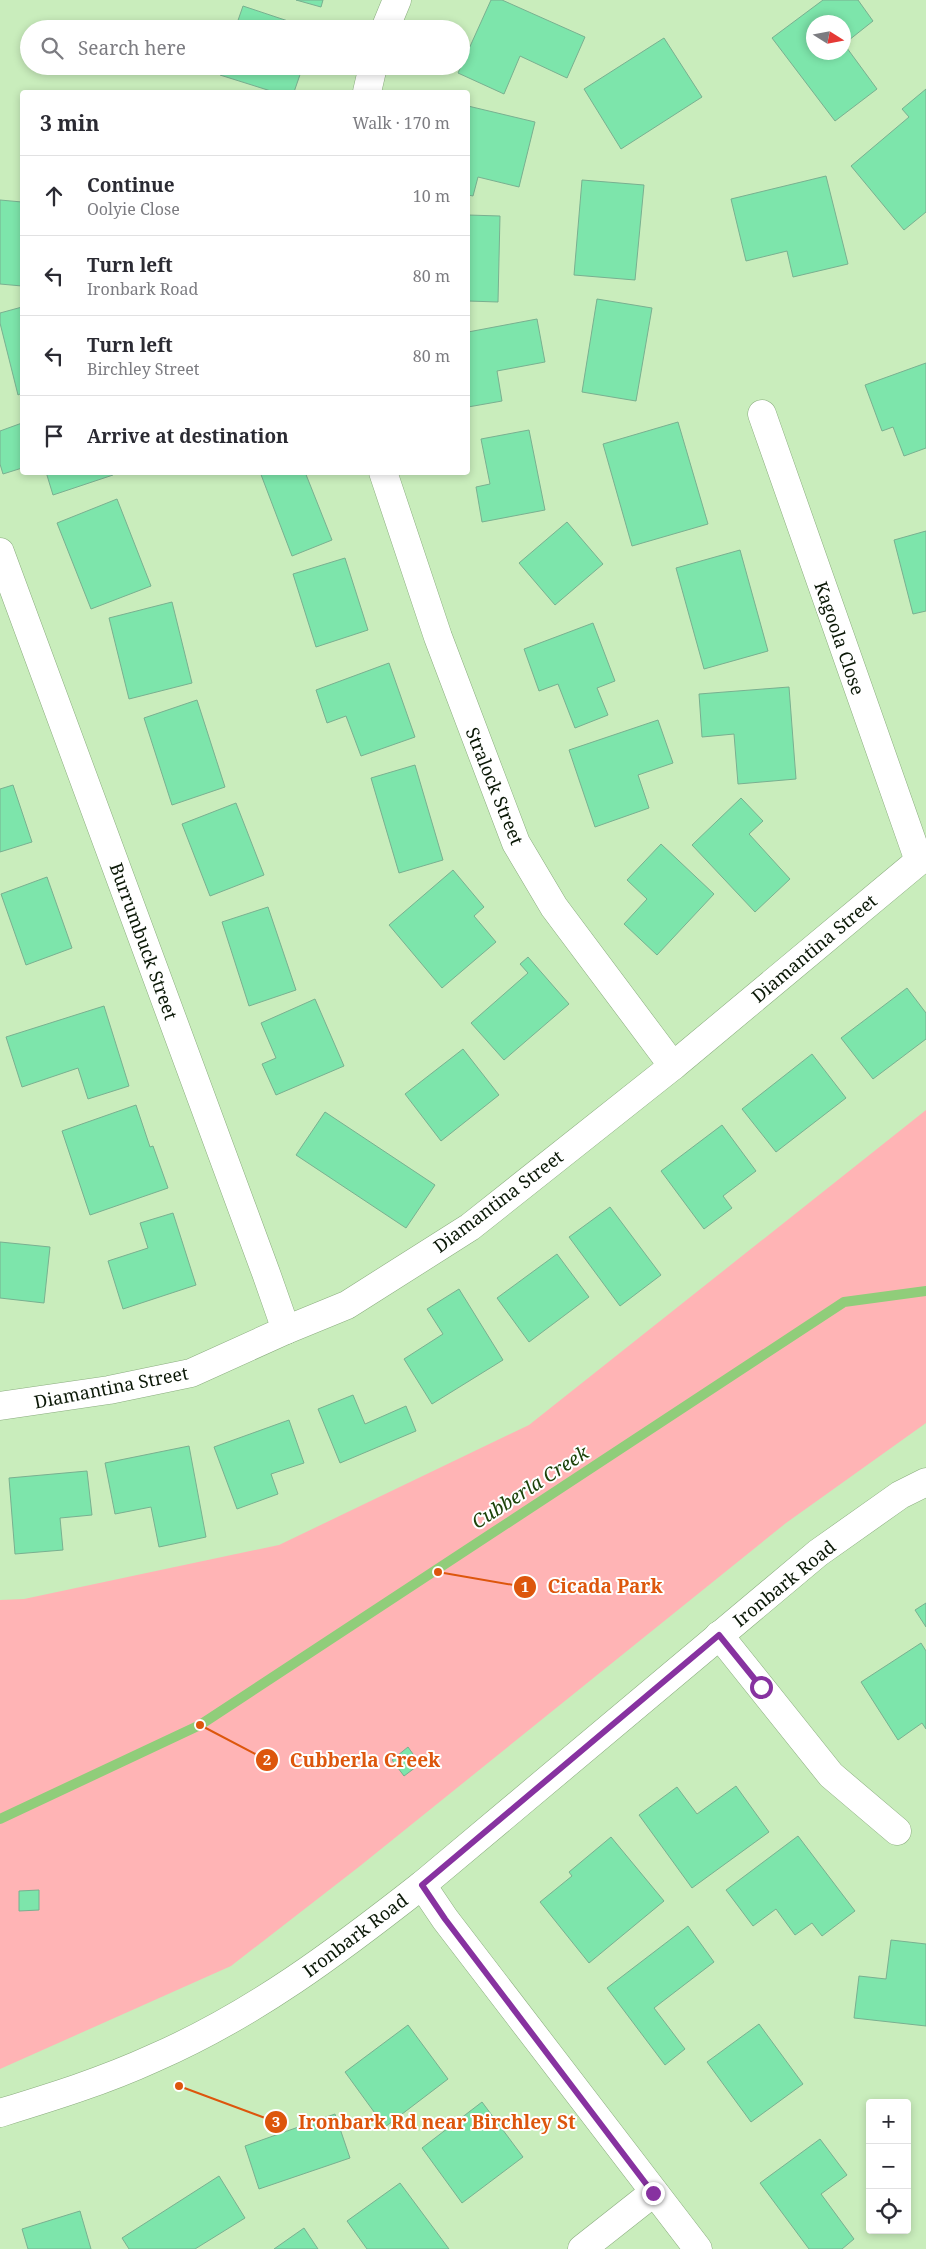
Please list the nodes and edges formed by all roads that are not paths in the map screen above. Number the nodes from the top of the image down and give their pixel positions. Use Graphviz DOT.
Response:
graph roads {
  1 [pos="398,0"];
  2 [pos="390,20"];
  3 [pos="371,75"];
  4 [pos="367,90"];
  5 [pos="762,414"];
  6 [pos="384,475"];
  7 [pos="0,552"];
  8 [pos="922,860"];
  9 [pos="672,1066"];
  10 [pos="286,1330"];
  11 [pos="0,1406"];
  12 [pos="926,1482"];
  13 [pos="719,1635"];
  14 [pos="898,1831"];
  15 [pos="422,1885"];
  16 [pos="0,2113"];
  17 [pos="653,2193"];
  18 [pos="582,2249"];
  19 [pos="698,2249"];
  1 -- 2 [label="street"];
  3 -- 4 [label="street"];
  5 -- 8 [label="street, Kagoola Close"];
  6 -- 9 [label="street, Stralock Street"];
  7 -- 10 [label="street, Burrumbuck Street"];
  8 -- 9 [label="street, Diamantina Street"];
  9 -- 10 [label="street, Diamantina Street"];
  10 -- 11 [label="street, Diamantina Street"];
  12 -- 13 [label="street, Ironbark Road"];
  13 -- 14 [label="street"];
  13 -- 15 [label="street, Ironbark Road"];
  15 -- 16 [label="street, Ironbark Road"];
  15 -- 17 [label="street"];
  17 -- 18 [label="street"];
  17 -- 19 [label="street"];
}
